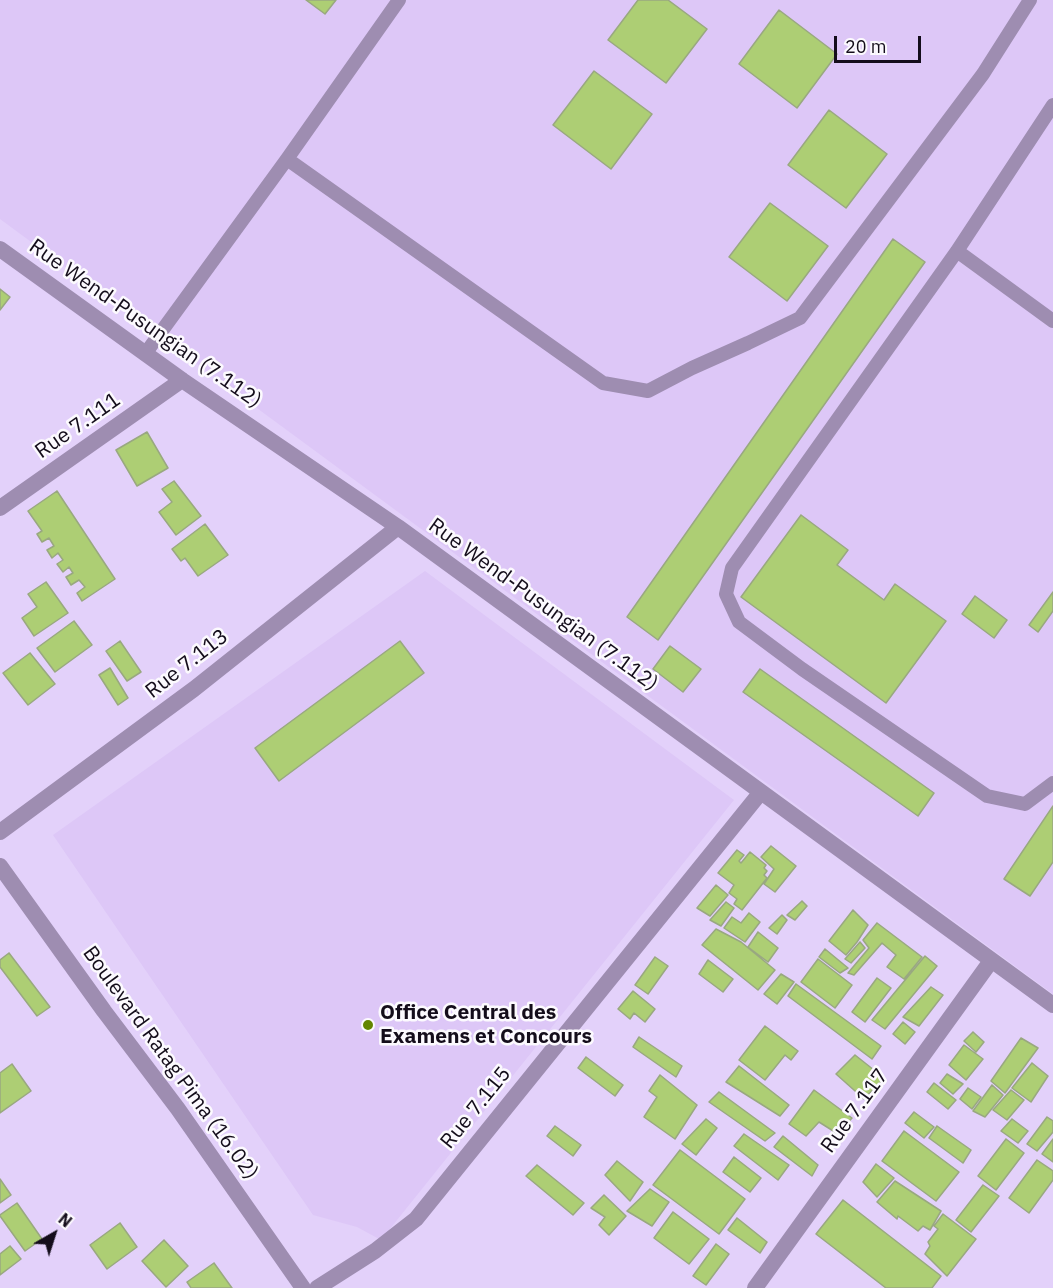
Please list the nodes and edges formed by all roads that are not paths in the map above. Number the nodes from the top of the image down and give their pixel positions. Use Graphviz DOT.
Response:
graph roads {
  1 [pos="399,0"];
  2 [pos="1030,0"];
  3 [pos="1053,105"];
  4 [pos="287,159"];
  5 [pos="0,249"];
  6 [pos="957,251"];
  7 [pos="1053,321"];
  8 [pos="145,354"];
  9 [pos="182,380"];
  10 [pos="0,508"];
  11 [pos="398,527"];
  12 [pos="1053,783"];
  13 [pos="761,792"];
  14 [pos="0,832"];
  15 [pos="0,866"];
  16 [pos="991,961"];
  17 [pos="1053,1005"];
  18 [pos="303,1288"];
  19 [pos="317,1288"];
  20 [pos="755,1288"];
  1 -- 4 [label="lane"];
  2 -- 4 [label="lane"];
  3 -- 6 [label="lane"];
  4 -- 8 [label="lane"];
  5 -- 8 [label="street, Rue Wend-Pusungian (7.112)"];
  6 -- 7 [label="lane"];
  6 -- 12 [label="lane"];
  8 -- 9 [label="street, Rue Wend-Pusungian (7.112)"];
  9 -- 10 [label="street, Rue 7.111"];
  9 -- 11 [label="street, Rue Wend-Pusungian (7.112)"];
  11 -- 13 [label="street, Rue Wend-Pusungian (7.112)"];
  11 -- 14 [label="street, Rue 7.113"];
  13 -- 16 [label="street, Rue Wend-Pusungian (7.112)"];
  13 -- 19 [label="street, Rue 7.115"];
  15 -- 18 [label="street, Boulevard Ratag Pima (16.02)"];
  16 -- 17 [label="street, Rue Wend-Pusungian (7.112)"];
  16 -- 20 [label="street, Rue 7.117"];
}
